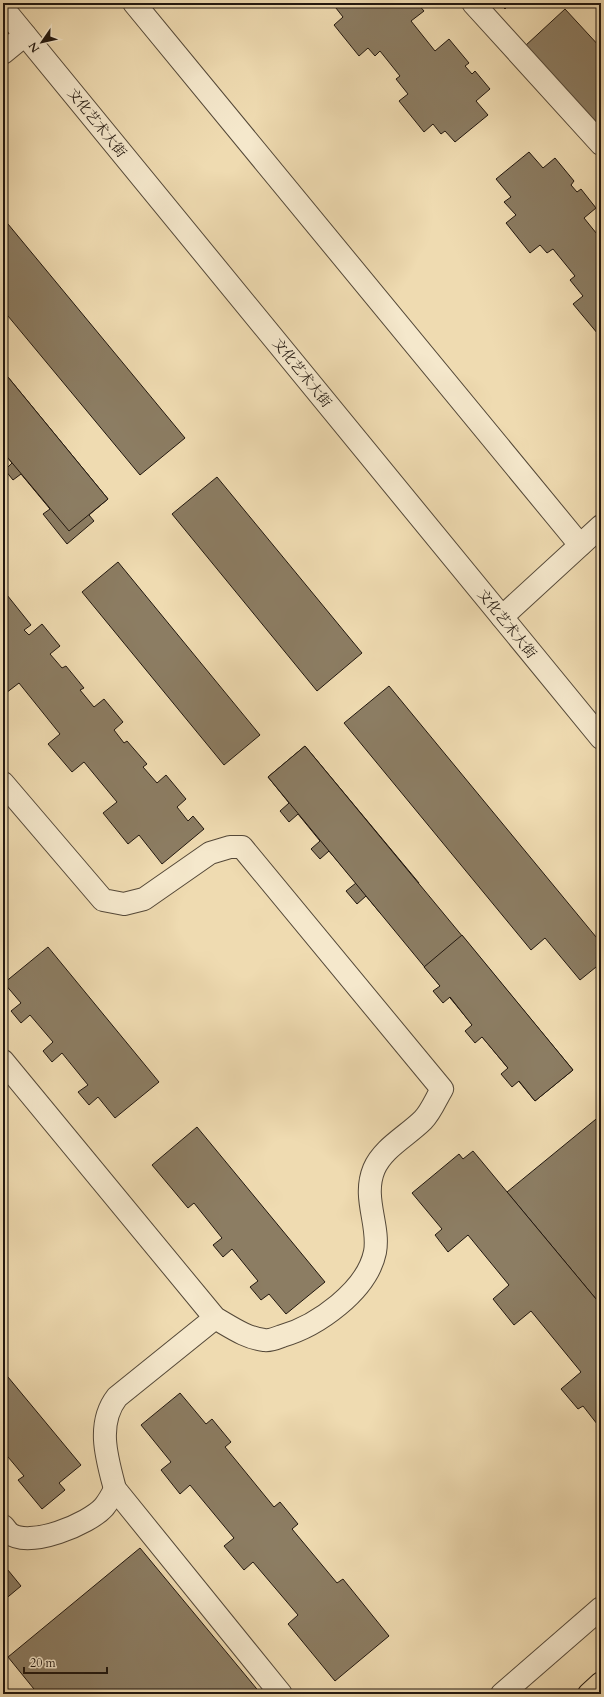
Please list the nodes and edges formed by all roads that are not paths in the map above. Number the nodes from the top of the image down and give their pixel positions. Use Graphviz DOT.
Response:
graph roads {
  1 [pos="134,3"];
  2 [pos="473,3"];
  3 [pos="3,8"];
  4 [pos="25,35"];
  5 [pos="3,53"];
  6 [pos="601,144"];
  7 [pos="601,526"];
  8 [pos="580,545"];
  9 [pos="502,617"];
  10 [pos="601,738"];
  11 [pos="3,783"];
  12 [pos="3,1062"];
  13 [pos="215,1318"];
  14 [pos="115,1489"];
  15 [pos="3,1526"];
  16 [pos="601,1608"];
  17 [pos="601,1683"];
  18 [pos="281,1694"];
  19 [pos="502,1694"];
  20 [pos="589,1694"];
  1 -- 8 [label="street"];
  2 -- 6 [label="street"];
  3 -- 4 [label="street, 文化艺术大街"];
  4 -- 5 [label="street"];
  4 -- 9 [label="street, 文化艺术大街"];
  7 -- 8 [label="street"];
  8 -- 9 [label="street"];
  9 -- 10 [label="street, 文化艺术大街"];
  11 -- 13 [label="street"];
  12 -- 13 [label="street"];
  13 -- 14 [label="street"];
  14 -- 15 [label="street"];
  14 -- 18 [label="street"];
  16 -- 19 [label="street"];
  17 -- 20 [label="main road"];
}
